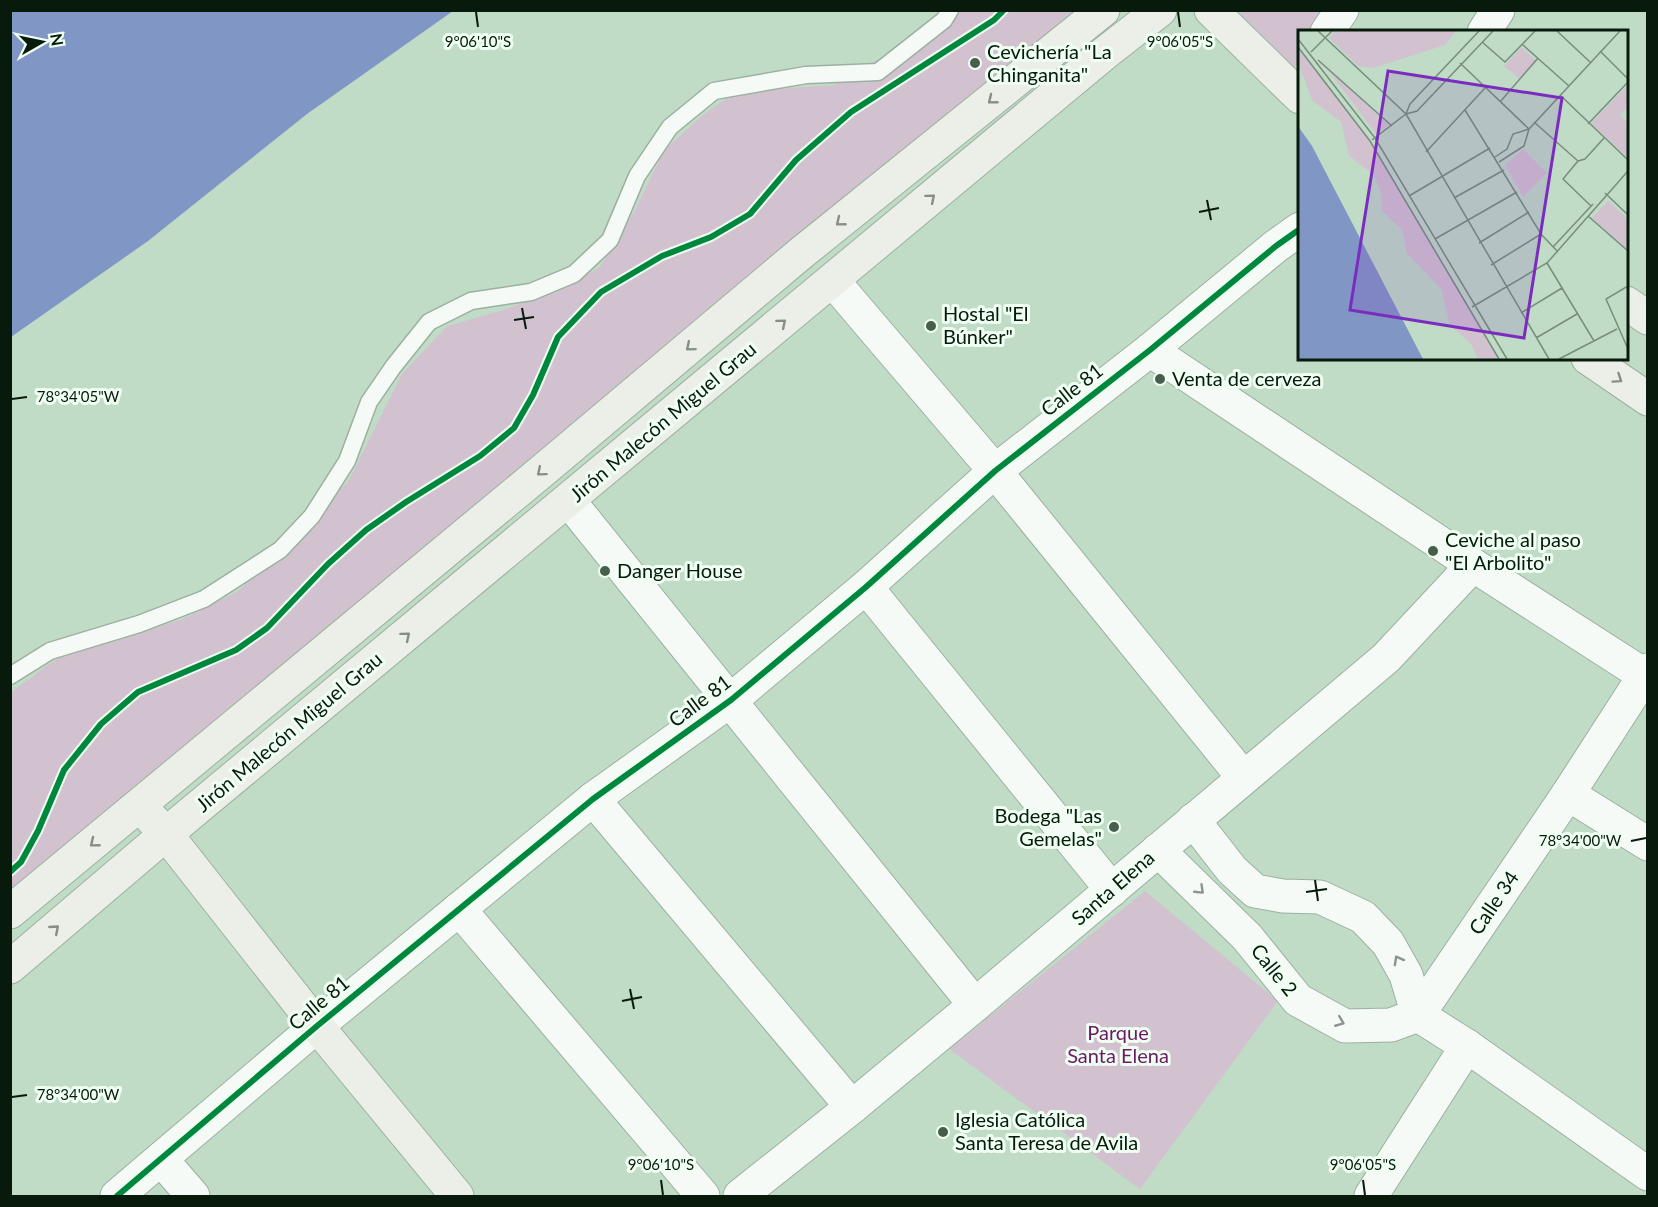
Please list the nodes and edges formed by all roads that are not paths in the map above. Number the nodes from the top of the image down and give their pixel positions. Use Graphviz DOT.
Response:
graph roads {
  1 [pos="950,10"];
  2 [pos="1103,10"];
  3 [pos="1160,10"];
  4 [pos="1211,10"];
  5 [pos="1342,10"];
  6 [pos="1498,10"];
  7 [pos="1328,30"];
  8 [pos="1485,30"];
  9 [pos="1296,85"];
  10 [pos="1298,230"];
  11 [pos="833,281"];
  12 [pos="1628,304"];
  13 [pos="1647,318"];
  14 [pos="1150,350"];
  15 [pos="1591,360"];
  16 [pos="1647,399"];
  17 [pos="996,471"];
  18 [pos="568,501"];
  19 [pos="1473,565"];
  20 [pos="866,587"];
  21 [pos="1646,673"];
  22 [pos="10,676"];
  23 [pos="731,700"];
  24 [pos="1243,777"];
  25 [pos="1568,794"];
  26 [pos="593,799"];
  27 [pos="140,806"];
  28 [pos="1193,820"];
  29 [pos="166,834"];
  30 [pos="1647,843"];
  31 [pos="1158,850"];
  32 [pos="1112,890"];
  33 [pos="1283,896"];
  34 [pos="459,909"];
  35 [pos="10,912"];
  36 [pos="1247,937"];
  37 [pos="10,967"];
  38 [pos="975,1005"];
  39 [pos="1418,1014"];
  40 [pos="317,1026"];
  41 [pos="1467,1046"];
  42 [pos="852,1107"];
  43 [pos="161,1159"];
  44 [pos="1647,1174"];
  45 [pos="117,1197"];
  46 [pos="193,1197"];
  47 [pos="457,1197"];
  48 [pos="703,1197"];
  49 [pos="740,1197"];
  50 [pos="1371,1197"];
  1 -- 22 [label="lane"];
  2 -- 27 [label="main road, Jirón Malecón Miguel Grau, one-way"];
  11 -- 3 [label="main road, Jirón Malecón Miguel Grau, one-way"];
  4 -- 9 [label="main road"];
  5 -- 7 [label="street"];
  6 -- 8 [label="street"];
  10 -- 14 [label="street, Calle 81"];
  11 -- 17 [label="street"];
  18 -- 11 [label="main road, Jirón Malecón Miguel Grau, one-way"];
  12 -- 13 [label="main road"];
  14 -- 17 [label="street, Calle 81"];
  14 -- 19 [label="street"];
  15 -- 16 [label="main road, one-way"];
  17 -- 20 [label="street, Calle 81"];
  17 -- 24 [label="street"];
  18 -- 23 [label="street"];
  29 -- 18 [label="main road, Jirón Malecón Miguel Grau, one-way"];
  19 -- 21 [label="street"];
  19 -- 24 [label="street, Santa Elena"];
  20 -- 23 [label="street, Calle 81"];
  20 -- 32 [label="street"];
  21 -- 25 [label="street, Calle 34"];
  23 -- 26 [label="street, Calle 81"];
  23 -- 38 [label="street"];
  24 -- 28 [label="street, Santa Elena"];
  25 -- 30 [label="street"];
  25 -- 39 [label="street, Calle 34"];
  26 -- 34 [label="street, Calle 81"];
  26 -- 42 [label="street"];
  27 -- 29 [label="main road"];
  27 -- 35 [label="main road, Jirón Malecón Miguel Grau, one-way"];
  28 -- 31 [label="street, Santa Elena"];
  28 -- 33 [label="street"];
  37 -- 29 [label="main road, Jirón Malecón Miguel Grau, one-way"];
  29 -- 40 [label="main road"];
  31 -- 32 [label="street, Santa Elena"];
  31 -- 36 [label="street, Calle 2, one-way"];
  32 -- 38 [label="street, Santa Elena"];
  33 -- 36 [label="street"];
  39 -- 33 [label="street, one-way"];
  34 -- 40 [label="street, Calle 81"];
  34 -- 48 [label="street"];
  36 -- 39 [label="street, Calle 2, one-way"];
  38 -- 42 [label="street, Santa Elena"];
  39 -- 41 [label="street"];
  40 -- 43 [label="street, Calle 81"];
  40 -- 47 [label="main road"];
  41 -- 44 [label="street"];
  41 -- 50 [label="street"];
  42 -- 49 [label="street, Santa Elena"];
  43 -- 45 [label="street, Calle 81"];
  43 -- 46 [label="street"];
}
